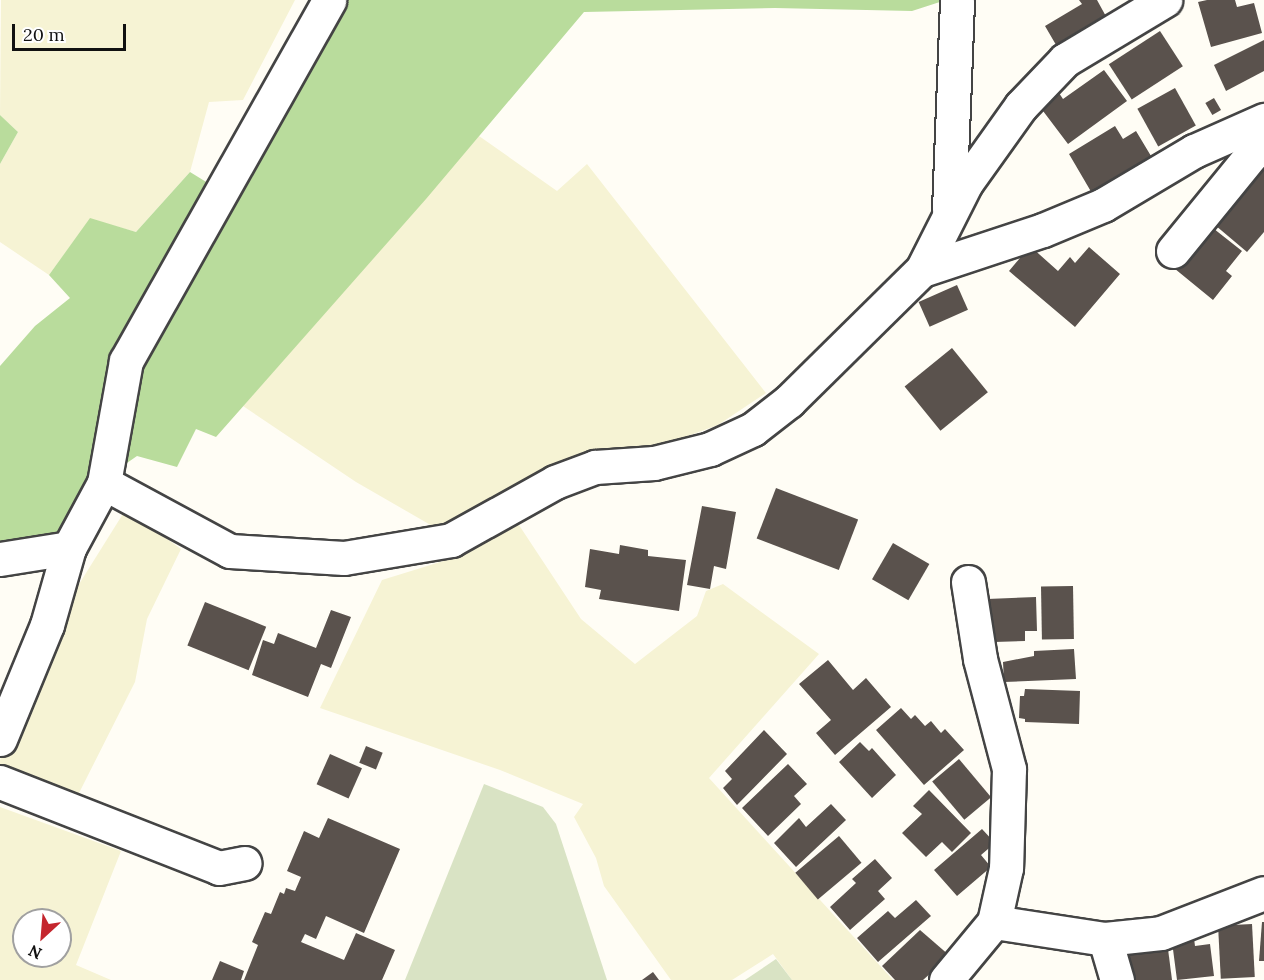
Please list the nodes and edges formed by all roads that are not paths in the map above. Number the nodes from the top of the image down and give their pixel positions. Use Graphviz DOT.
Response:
graph roads {
  1 [pos="329,0"];
  2 [pos="957,0"];
  3 [pos="1165,0"];
  4 [pos="1264,120"];
  5 [pos="1264,147"];
  6 [pos="948,220"];
  7 [pos="1173,251"];
  8 [pos="922,270"];
  9 [pos="104,483"];
  10 [pos="69,548"];
  11 [pos="0,559"];
  12 [pos="968,582"];
  13 [pos="0,740"];
  14 [pos="0,782"];
  15 [pos="245,863"];
  16 [pos="1264,893"];
  17 [pos="994,922"];
  18 [pos="1105,939"];
  19 [pos="946,980"];
  20 [pos="1117,980"];
  1 -- 9 [label="street"];
  2 -- 6 [label="street"];
  3 -- 6 [label="street"];
  4 -- 8 [label="street"];
  5 -- 7 [label="street"];
  6 -- 8 [label="street"];
  8 -- 9 [label="street"];
  9 -- 10 [label="street"];
  10 -- 11 [label="street"];
  10 -- 13 [label="street"];
  12 -- 17 [label="street"];
  14 -- 15 [label="street"];
  16 -- 18 [label="street"];
  17 -- 18 [label="street"];
  17 -- 19 [label="street"];
  18 -- 20 [label="street"];
}
